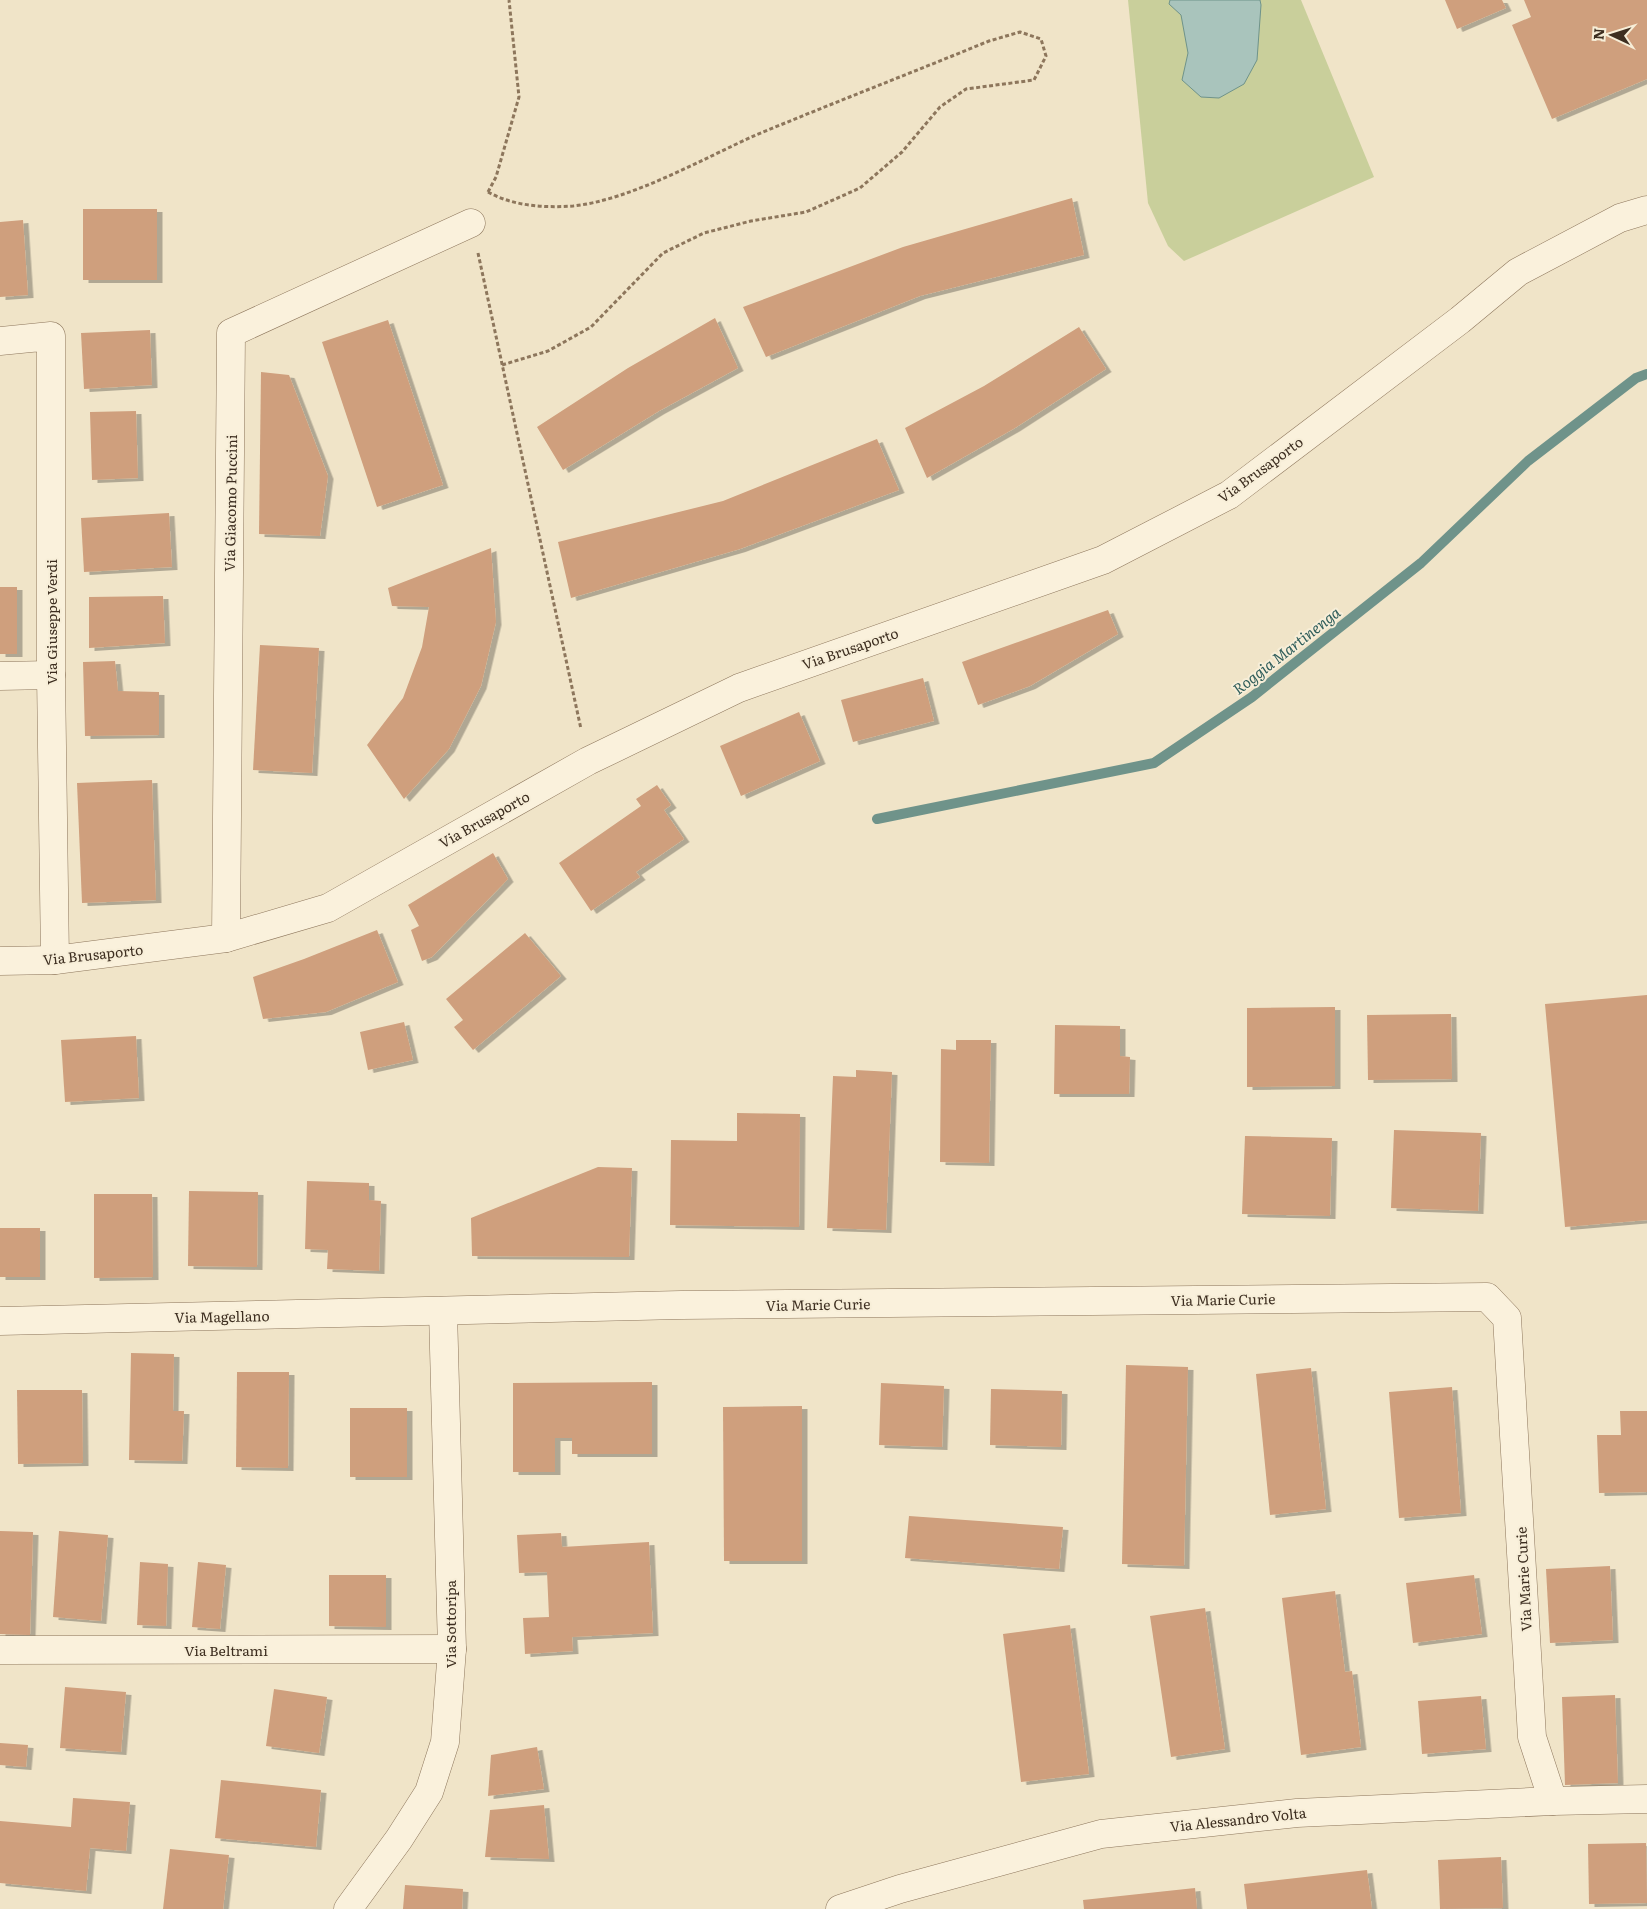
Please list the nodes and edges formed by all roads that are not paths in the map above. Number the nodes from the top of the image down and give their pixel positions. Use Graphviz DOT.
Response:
graph roads {
  1 [pos="1647,210"];
  2 [pos="471,222"];
  3 [pos="0,341"];
  4 [pos="51,675"];
  5 [pos="0,676"];
  6 [pos="226,938"];
  7 [pos="55,960"];
  8 [pos="0,961"];
  9 [pos="444,1311"];
  10 [pos="0,1320"];
  11 [pos="452,1649"];
  12 [pos="0,1650"];
  13 [pos="1647,1799"];
  14 [pos="1553,1800"];
  15 [pos="370,1878"];
  16 [pos="901,1899"];
  17 [pos="348,1909"];
  18 [pos="364,1909"];
  19 [pos="840,1909"];
  1 -- 6 [label="street, Via Brusaporto"];
  2 -- 6 [label="street, Via Giacomo Puccini"];
  3 -- 4 [label="street, Via Giuseppe Verdi"];
  4 -- 5 [label="street"];
  4 -- 7 [label="street, Via Giuseppe Verdi"];
  6 -- 7 [label="street, Via Brusaporto"];
  7 -- 8 [label="street, Via Brusaporto"];
  9 -- 10 [label="street, Via Magellano"];
  9 -- 11 [label="street, Via Sottoripa"];
  9 -- 14 [label="street, Via Marie Curie"];
  11 -- 12 [label="street, Via Beltrami"];
  11 -- 15 [label="street, Via Sottoripa"];
  13 -- 14 [label="street, Via Alessandro Volta"];
  14 -- 16 [label="street, Via Alessandro Volta"];
  15 -- 17 [label="street, Via Sottoripa"];
  15 -- 18 [label="street"];
  16 -- 19 [label="street, Via Alessandro Volta"];
}
